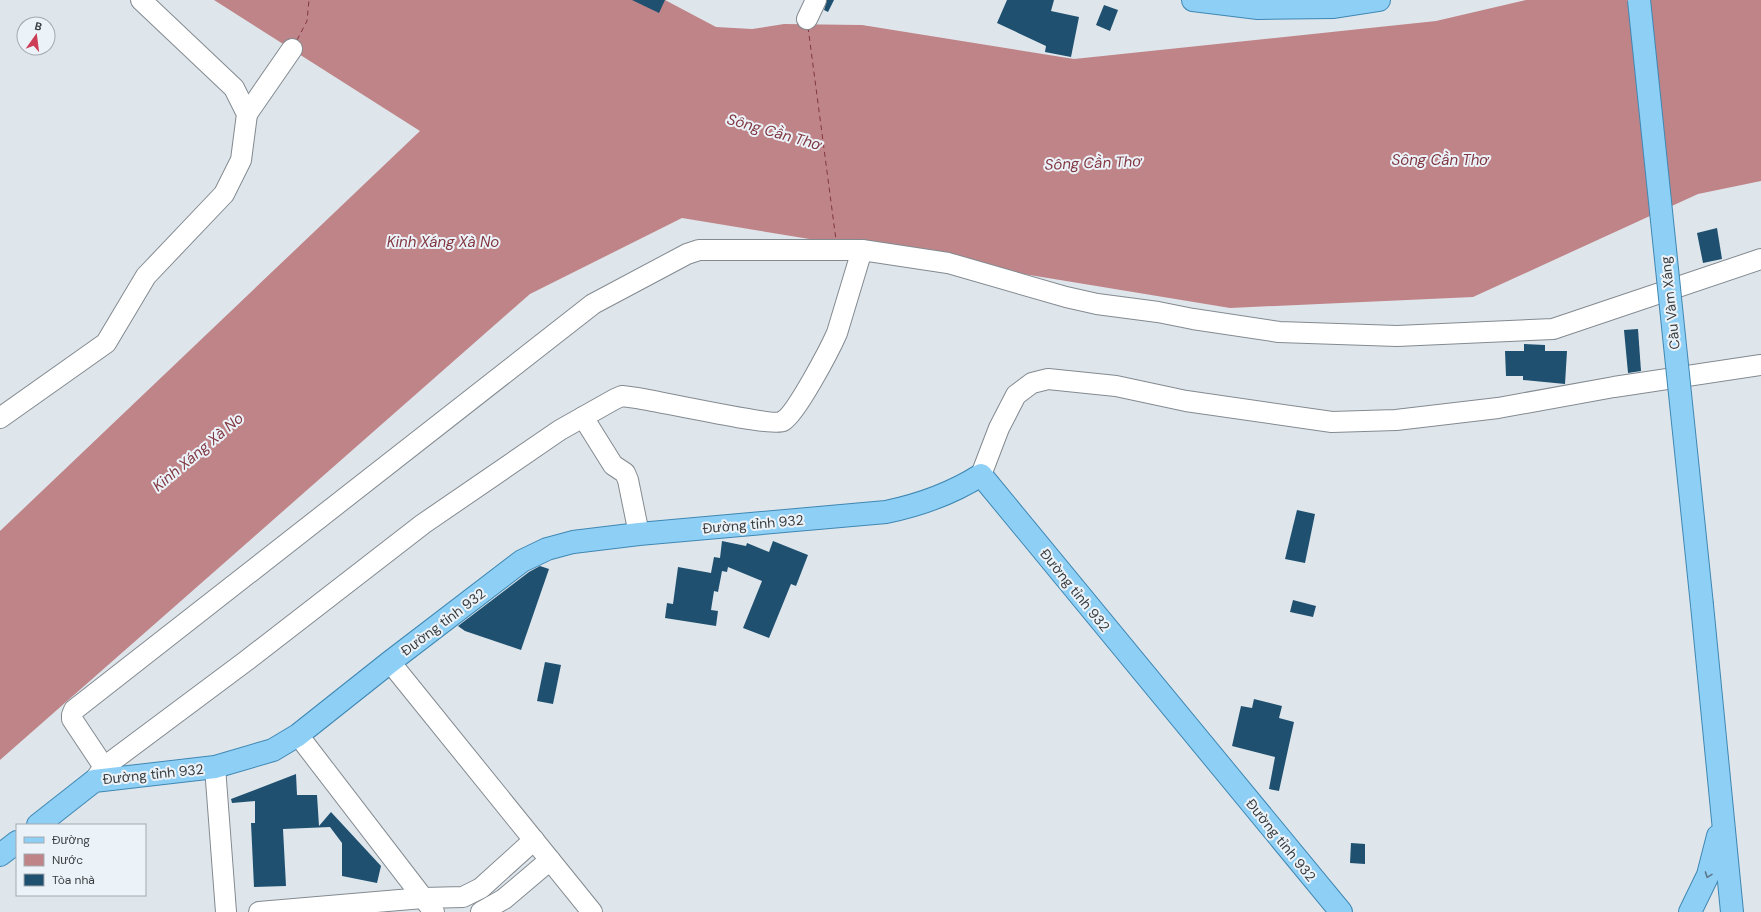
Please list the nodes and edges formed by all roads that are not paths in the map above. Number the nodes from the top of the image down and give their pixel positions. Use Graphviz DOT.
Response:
graph roads {
  1 [pos="141,0"];
  2 [pos="816,0"];
  3 [pos="1193,0"];
  4 [pos="1379,0"];
  5 [pos="1638,0"];
  6 [pos="1259,4"];
  7 [pos="807,19"];
  8 [pos="292,49"];
  9 [pos="247,114"];
  10 [pos="862,250"];
  11 [pos="1761,260"];
  12 [pos="1761,365"];
  13 [pos="583,416"];
  14 [pos="0,418"];
  15 [pos="981,475"];
  16 [pos="639,534"];
  17 [pos="390,662"];
  18 [pos="298,735"];
  19 [pos="215,767"];
  20 [pos="99,774"];
  21 [pos="1722,809"];
  22 [pos="39,824"];
  23 [pos="534,840"];
  24 [pos="16,843"];
  25 [pos="0,855"];
  26 [pos="550,860"];
  27 [pos="428,905"];
  28 [pos="1729,910"];
  29 [pos="226,912"];
  30 [pos="259,912"];
  31 [pos="481,912"];
  32 [pos="592,912"];
  33 [pos="1341,912"];
  34 [pos="1690,912"];
  1 -- 9 [label="street"];
  2 -- 7 [label="street"];
  3 -- 6 [label="main road"];
  4 -- 6 [label="main road"];
  5 -- 21 [label="main road, Cầu Vàm Xáng, bridge"];
  8 -- 9 [label="street"];
  9 -- 14 [label="street"];
  10 -- 11 [label="street"];
  10 -- 13 [label="street"];
  10 -- 20 [label="street"];
  12 -- 15 [label="street"];
  13 -- 16 [label="street"];
  13 -- 20 [label="street"];
  15 -- 16 [label="main road, Đường tỉnh 932"];
  15 -- 33 [label="main road, Đường tỉnh 932"];
  16 -- 17 [label="main road, Đường tỉnh 932"];
  17 -- 18 [label="main road, Đường tỉnh 932"];
  17 -- 23 [label="street"];
  18 -- 19 [label="main road, Đường tỉnh 932"];
  18 -- 27 [label="street"];
  19 -- 20 [label="main road, Đường tỉnh 932"];
  19 -- 29 [label="street"];
  20 -- 22 [label="main road, Đường tỉnh 932"];
  21 -- 28 [label="main road"];
  21 -- 34 [label="main road, one-way"];
  23 -- 26 [label="street"];
  23 -- 27 [label="street"];
  24 -- 25 [label="main road"];
  26 -- 31 [label="street"];
  26 -- 32 [label="street"];
  27 -- 30 [label="street"];
}
